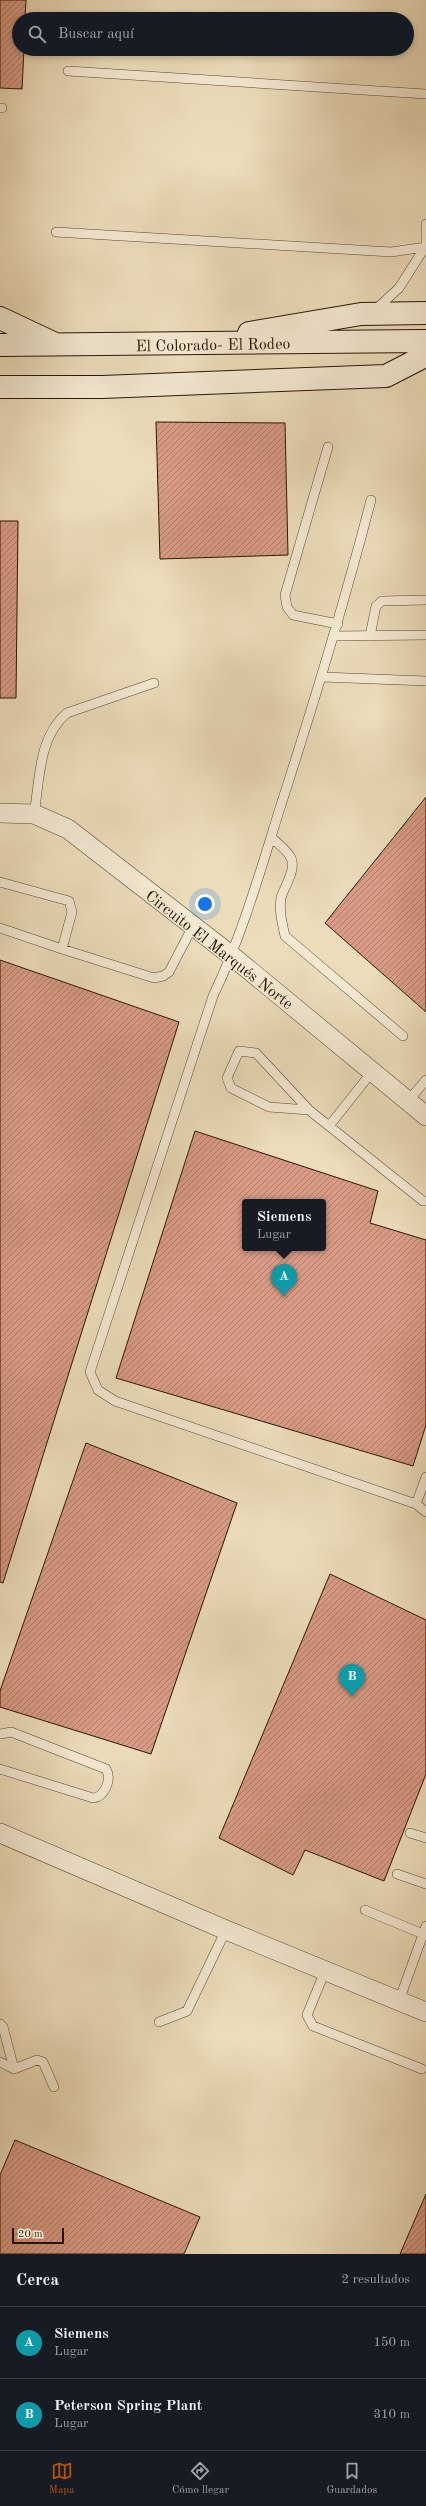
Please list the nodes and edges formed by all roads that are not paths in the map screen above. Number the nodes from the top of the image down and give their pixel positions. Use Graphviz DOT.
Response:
graph roads {
  1 [pos="68,71"];
  2 [pos="426,94"];
  3 [pos="426,224"];
  4 [pos="56,232"];
  5 [pos="426,248"];
  6 [pos="426,313"];
  7 [pos="371,314"];
  8 [pos="0,318"];
  9 [pos="178,344"];
  10 [pos="0,345"];
  11 [pos="60,346"];
  12 [pos="425,352"];
  13 [pos="0,360"];
  14 [pos="0,387"];
  15 [pos="328,447"];
  16 [pos="371,500"];
  17 [pos="426,600"];
  18 [pos="338,624"];
  19 [pos="335,636"];
  20 [pos="370,636"];
  21 [pos="426,636"];
  22 [pos="323,677"];
  23 [pos="426,681"];
  24 [pos="154,683"];
  25 [pos="0,812"];
  26 [pos="34,814"];
  27 [pos="271,838"];
  28 [pos="0,882"];
  29 [pos="193,926"];
  30 [pos="0,928"];
  31 [pos="62,949"];
  32 [pos="232,956"];
  33 [pos="403,1036"];
  34 [pos="372,1072"];
  35 [pos="426,1080"];
  36 [pos="408,1101"];
  37 [pos="309,1110"];
  38 [pos="426,1116"];
  39 [pos="329,1126"];
  40 [pos="426,1201"];
  41 [pos="426,1477"];
  42 [pos="416,1504"];
  43 [pos="426,1512"];
  44 [pos="0,1734"];
  45 [pos="0,1769"];
  46 [pos="0,1833"];
  47 [pos="410,1833"];
  48 [pos="426,1838"];
  49 [pos="397,1874"];
  50 [pos="426,1884"];
  51 [pos="365,1910"];
  52 [pos="226,1930"];
  53 [pos="425,1930"];
  54 [pos="325,1971"];
  55 [pos="399,2001"];
  56 [pos="426,2012"];
  57 [pos="159,2022"];
  58 [pos="0,2024"];
  59 [pos="0,2062"];
  60 [pos="14,2069"];
  61 [pos="422,2069"];
  62 [pos="54,2087"];
  1 -- 2 [label="lane"];
  3 -- 5 [label="lane"];
  4 -- 5 [label="lane"];
  5 -- 7 [label="lane"];
  6 -- 7 [label="main road"];
  7 -- 9 [label="main road"];
  8 -- 11 [label="main road"];
  9 -- 11 [label="main road, El Colorado- El Rodeo"];
  9 -- 12 [label="main road, El Colorado- El Rodeo"];
  10 -- 11 [label="main road, El Colorado- El Rodeo"];
  12 -- 13 [label="main road, El Colorado- El Rodeo"];
  12 -- 14 [label="main road"];
  15 -- 18 [label="lane"];
  16 -- 18 [label="lane"];
  17 -- 20 [label="lane"];
  18 -- 19 [label="lane"];
  19 -- 20 [label="lane"];
  19 -- 22 [label="lane"];
  20 -- 21 [label="lane"];
  22 -- 23 [label="lane"];
  22 -- 27 [label="lane"];
  24 -- 26 [label="lane"];
  25 -- 26 [label="street, Circuito El Marqués Norte"];
  26 -- 29 [label="street, Circuito El Marqués Norte"];
  27 -- 32 [label="lane"];
  27 -- 33 [label="lane"];
  28 -- 31 [label="lane"];
  29 -- 31 [label="lane"];
  29 -- 32 [label="street, Circuito El Marqués Norte"];
  30 -- 31 [label="lane"];
  32 -- 34 [label="street, Circuito El Marqués Norte"];
  32 -- 42 [label="lane"];
  34 -- 36 [label="street, Circuito El Marqués Norte"];
  34 -- 39 [label="lane"];
  35 -- 36 [label="lane"];
  36 -- 38 [label="street, Circuito El Marqués Norte"];
  37 -- 37 [label="lane"];
  37 -- 39 [label="lane"];
  39 -- 40 [label="lane"];
  41 -- 42 [label="lane"];
  42 -- 43 [label="lane"];
  44 -- 45 [label="lane"];
  46 -- 52 [label="street"];
  47 -- 48 [label="lane"];
  49 -- 50 [label="lane"];
  51 -- 53 [label="lane"];
  52 -- 54 [label="street"];
  52 -- 57 [label="lane"];
  53 -- 55 [label="lane"];
  54 -- 55 [label="street"];
  54 -- 61 [label="lane"];
  55 -- 56 [label="street"];
  58 -- 60 [label="lane"];
  59 -- 60 [label="lane"];
  60 -- 62 [label="lane"];
}
